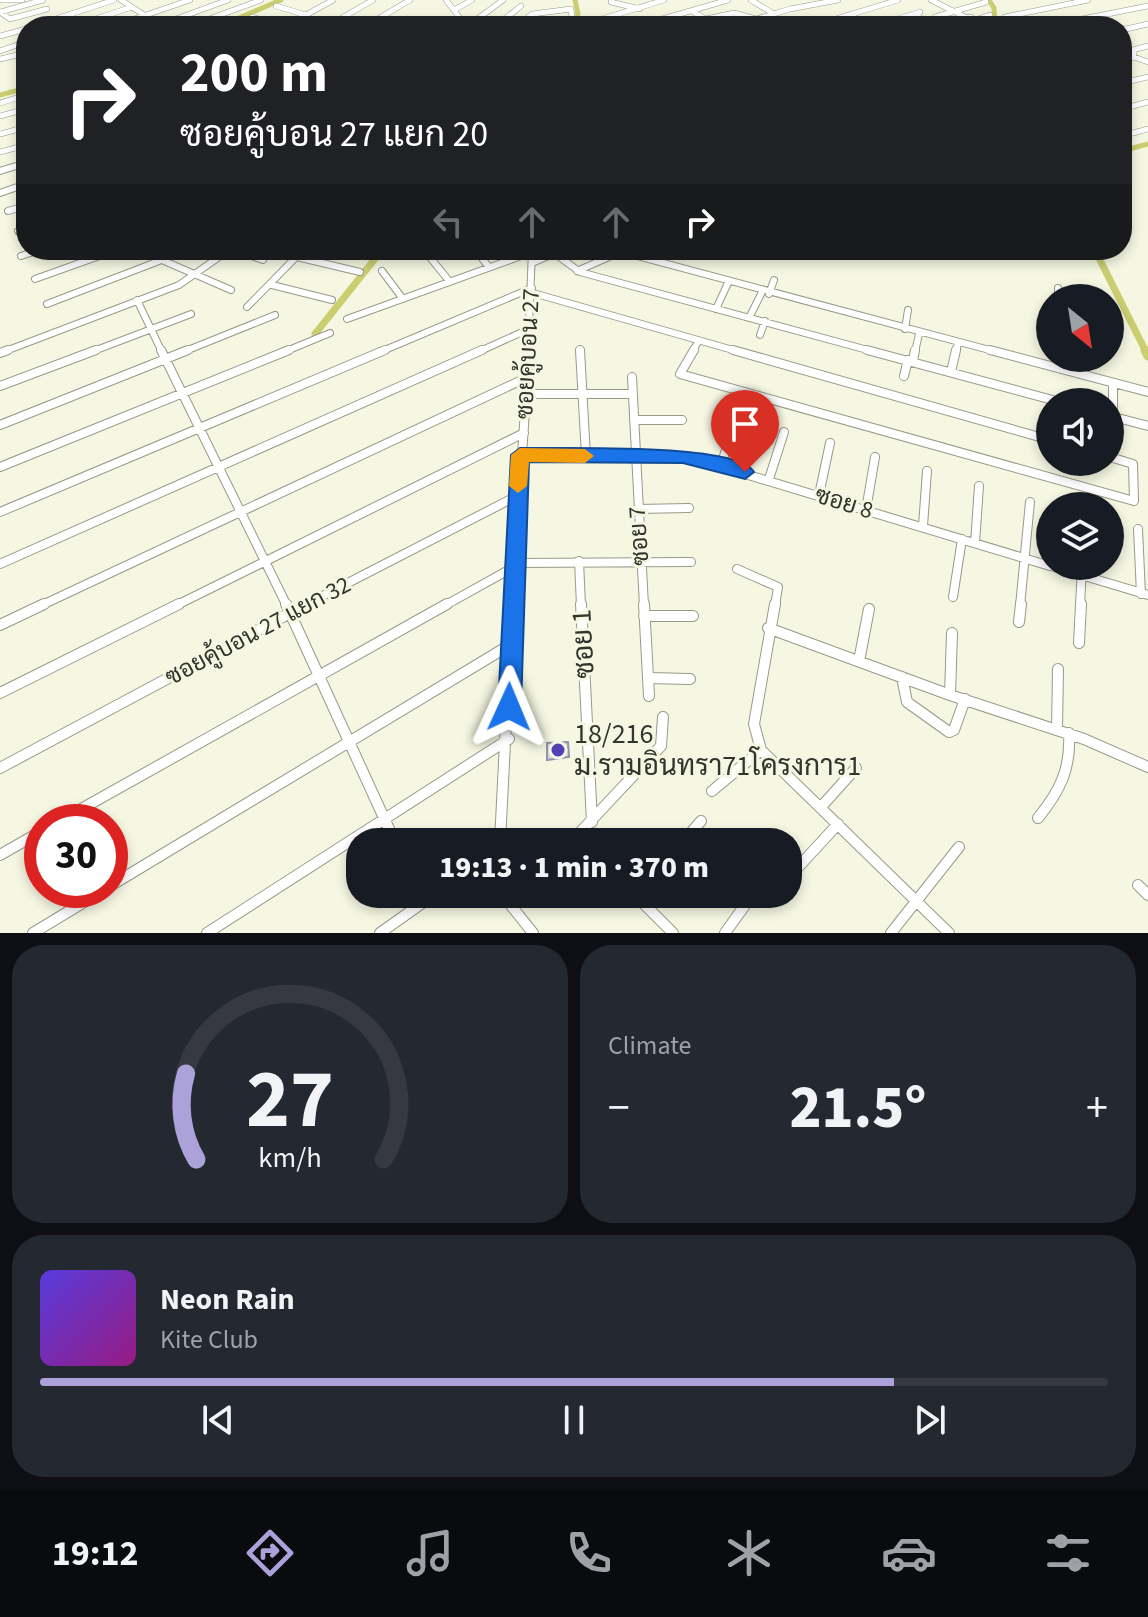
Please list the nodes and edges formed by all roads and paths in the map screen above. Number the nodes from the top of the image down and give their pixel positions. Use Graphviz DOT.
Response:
graph roads {
  1 [pos="1,0"];
  2 [pos="22,0"];
  3 [pos="43,0"];
  4 [pos="114,0"];
  5 [pos="121,0"];
  6 [pos="190,0"];
  7 [pos="228,0"];
  8 [pos="261,0"];
  9 [pos="318,0"];
  10 [pos="373,0"];
  11 [pos="410,0"];
  12 [pos="446,0"];
  13 [pos="472,0"];
  14 [pos="503,0"];
  15 [pos="656,0"];
  16 [pos="664,0"];
  17 [pos="728,0"];
  18 [pos="751,0"];
  19 [pos="792,0"];
  20 [pos="836,0"];
  21 [pos="898,0"];
  22 [pos="943,0"];
  23 [pos="1088,0"];
  24 [pos="330,1"];
  25 [pos="570,1"];
  26 [pos="610,1"];
  27 [pos="934,1"];
  28 [pos="986,2"];
  29 [pos="276,6"];
  30 [pos="521,6"];
  31 [pos="1148,6"];
  32 [pos="132,7"];
  33 [pos="47,9"];
  34 [pos="571,9"];
  35 [pos="790,9"];
  36 [pos="454,10"];
  37 [pos="633,11"];
  38 [pos="692,11"];
  39 [pos="954,11"];
  40 [pos="0,12"];
  41 [pos="919,13"];
  42 [pos="775,14"];
  43 [pos="306,15"];
  44 [pos="849,15"];
  45 [pos="990,15"];
  46 [pos="21,16"];
  47 [pos="65,16"];
  48 [pos="105,16"];
  49 [pos="144,16"];
  50 [pos="186,16"];
  51 [pos="217,16"];
  52 [pos="345,16"];
  53 [pos="383,16"];
  54 [pos="459,16"];
  55 [pos="481,16"];
  56 [pos="508,16"];
  57 [pos="530,16"];
  58 [pos="572,16"];
  59 [pos="616,16"];
  60 [pos="674,16"];
  61 [pos="701,16"];
  62 [pos="720,16"];
  63 [pos="746,16"];
  64 [pos="768,16"];
  65 [pos="846,16"];
  66 [pos="908,16"];
  67 [pos="923,16"];
  68 [pos="938,16"];
  69 [pos="962,16"];
  70 [pos="987,16"];
  71 [pos="1010,16"];
  72 [pos="1101,16"];
  73 [pos="1148,46"];
  74 [pos="1134,53"];
  75 [pos="1148,62"];
  76 [pos="16,209"];
  77 [pos="8,211"];
  78 [pos="88,260"];
  79 [pos="217,260"];
  80 [pos="294,260"];
  81 [pos="310,260"];
  82 [pos="432,260"];
  83 [pos="483,260"];
  84 [pos="508,260"];
  85 [pos="539,260"];
  86 [pos="566,260"];
  87 [pos="598,260"];
  88 [pos="648,260"];
  89 [pos="159,261"];
  90 [pos="532,263"];
  91 [pos="489,267"];
  92 [pos="382,271"];
  93 [pos="577,271"];
  94 [pos="360,272"];
  95 [pos="197,275"];
  96 [pos="35,279"];
  97 [pos="774,280"];
  98 [pos="450,282"];
  99 [pos="728,283"];
  100 [pos="272,285"];
  101 [pos="231,290"];
  102 [pos="532,290"];
  103 [pos="765,293"];
  104 [pos="403,299"];
  105 [pos="137,300"];
  106 [pos="332,300"];
  107 [pos="47,304"];
  108 [pos="247,307"];
  109 [pos="716,309"];
  110 [pos="908,310"];
  111 [pos="191,314"];
  112 [pos="275,315"];
  113 [pos="749,318"];
  114 [pos="347,319"];
  115 [pos="765,321"];
  116 [pos="151,329"];
  117 [pos="529,329"];
  118 [pos="905,329"];
  119 [pos="330,333"];
  120 [pos="919,334"];
  121 [pos="760,335"];
  122 [pos="698,342"];
  123 [pos="958,343"];
  124 [pos="580,350"];
  125 [pos="0,353"];
  126 [pos="165,360"];
  127 [pos="910,360"];
  128 [pos="1036,364"];
  129 [pos="951,372"];
  130 [pos="1068,372"];
  131 [pos="904,376"];
  132 [pos="632,377"];
  133 [pos="526,378"];
  134 [pos="1113,383"];
  135 [pos="0,386"];
  136 [pos="1113,388"];
  137 [pos="1148,392"];
  138 [pos="181,393"];
  139 [pos="526,394"];
  140 [pos="632,394"];
  141 [pos="580,395"];
  142 [pos="1036,395"];
  143 [pos="1124,419"];
  144 [pos="634,420"];
  145 [pos="682,420"];
  146 [pos="736,420"];
  147 [pos="0,425"];
  148 [pos="1148,426"];
  149 [pos="198,429"];
  150 [pos="784,432"];
  151 [pos="524,433"];
  152 [pos="1036,436"];
  153 [pos="830,443"];
  154 [pos="520,455"];
  155 [pos="636,455"];
  156 [pos="586,456"];
  157 [pos="875,457"];
  158 [pos="1124,461"];
  159 [pos="721,465"];
  160 [pos="0,467"];
  161 [pos="217,468"];
  162 [pos="927,471"];
  163 [pos="1036,474"];
  164 [pos="1045,476"];
  165 [pos="769,479"];
  166 [pos="979,486"];
  167 [pos="819,495"];
  168 [pos="517,496"];
  169 [pos="1030,502"];
  170 [pos="689,508"];
  171 [pos="637,509"];
  172 [pos="866,510"];
  173 [pos="0,512"];
  174 [pos="240,513"];
  175 [pos="923,526"];
  176 [pos="1138,529"];
  177 [pos="962,539"];
  178 [pos="975,543"];
  179 [pos="1027,559"];
  180 [pos="579,561"];
  181 [pos="641,561"];
  182 [pos="691,562"];
  183 [pos="1036,562"];
  184 [pos="0,564"];
  185 [pos="264,564"];
  186 [pos="514,565"];
  187 [pos="737,569"];
  188 [pos="1082,580"];
  189 [pos="1107,580"];
  190 [pos="1145,594"];
  191 [pos="953,597"];
  192 [pos="869,609"];
  193 [pos="290,613"];
  194 [pos="644,616"];
  195 [pos="693,616"];
  196 [pos="1019,622"];
  197 [pos="0,625"];
  198 [pos="768,628"];
  199 [pos="952,633"];
  200 [pos="1079,643"];
  201 [pos="510,645"];
  202 [pos="859,661"];
  203 [pos="1058,669"];
  204 [pos="316,675"];
  205 [pos="902,677"];
  206 [pos="648,678"];
  207 [pos="690,679"];
  208 [pos="0,693"];
  209 [pos="950,695"];
  210 [pos="649,696"];
  211 [pos="965,699"];
  212 [pos="663,717"];
  213 [pos="1057,729"];
  214 [pos="1069,733"];
  215 [pos="509,739"];
  216 [pos="346,742"];
  217 [pos="761,750"];
  218 [pos="1148,767"];
  219 [pos="0,768"];
  220 [pos="856,768"];
  221 [pos="712,791"];
  222 [pos="90,804"];
  223 [pos="821,807"];
  224 [pos="1038,818"];
  225 [pos="384,819"];
  226 [pos="701,821"];
  227 [pos="592,822"];
  228 [pos="838,824"];
  229 [pos="388,828"];
  230 [pos="501,828"];
  231 [pos="587,828"];
  232 [pos="695,828"];
  233 [pos="24,841"];
  234 [pos="959,847"];
  235 [pos="0,855"];
  236 [pos="802,863"];
  237 [pos="128,875"];
  238 [pos="1138,885"];
  239 [pos="1148,895"];
  240 [pos="916,901"];
  241 [pos="74,908"];
  242 [pos="410,908"];
  243 [pos="515,908"];
  244 [pos="649,908"];
  245 [pos="743,908"];
  246 [pos="33,933"];
  247 [pos="207,933"];
  248 [pos="380,933"];
  249 [pos="533,933"];
  250 [pos="673,933"];
  251 [pos="725,933"];
  252 [pos="891,933"];
  253 [pos="949,933"];
  1 -- 2 [label="street"];
  3 -- 40 [label="street"];
  4 -- 47 [label="street"];
  5 -- 32 [label="street"];
  6 -- 49 [label="street"];
  7 -- 50 [label="street"];
  8 -- 51 [label="street"];
  9 -- 24 [label="street"];
  10 -- 52 [label="street"];
  11 -- 53 [label="street"];
  12 -- 36 [label="street"];
  13 -- 36 [label="street"];
  14 -- 55 [label="street"];
  15 -- 37 [label="street"];
  16 -- 37 [label="street"];
  17 -- 38 [label="street"];
  18 -- 42 [label="street"];
  19 -- 35 [label="street"];
  20 -- 35 [label="street"];
  21 -- 44 [label="street"];
  22 -- 27 [label="street"];
  23 -- 71 [label="street"];
  24 -- 43 [label="street"];
  25 -- 34 [label="street"];
  26 -- 37 [label="street"];
  27 -- 39 [label="street"];
  27 -- 41 [label="street"];
  28 -- 39 [label="street"];
  29 -- 43 [label="street"];
  30 -- 56 [label="street"];
  31 -- 72 [label="street"];
  32 -- 48 [label="street"];
  32 -- 49 [label="street"];
  33 -- 46 [label="street"];
  34 -- 57 [label="street"];
  34 -- 58 [label="street"];
  35 -- 42 [label="street"];
  36 -- 54 [label="street"];
  37 -- 59 [label="street"];
  38 -- 60 [label="street"];
  38 -- 61 [label="street"];
  39 -- 68 [label="street"];
  39 -- 69 [label="street"];
  41 -- 66 [label="street"];
  41 -- 67 [label="street"];
  42 -- 64 [label="street"];
  44 -- 65 [label="street"];
  45 -- 70 [label="street"];
  62 -- 63 [label="street"];
  73 -- 74 [label="street"];
  74 -- 75 [label="street"];
  76 -- 77 [label="street"];
  78 -- 96 [label="street"];
  79 -- 95 [label="street"];
  80 -- 100 [label="street"];
  81 -- 94 [label="street"];
  82 -- 98 [label="street"];
  83 -- 91 [label="street"];
  84 -- 91 [label="street"];
  85 -- 90 [label="street"];
  86 -- 93 [label="street"];
  87 -- 93 [label="street"];
  88 -- 99 [label="street"];
  89 -- 95 [label="street"];
  89 -- 107 [label="street"];
  90 -- 102 [label="street, ซอยคู้บอน 27"];
  91 -- 98 [label="street"];
  92 -- 104 [label="street"];
  93 -- 109 [label="street"];
  95 -- 101 [label="street"];
  95 -- 105 [label="street"];
  97 -- 103 [label="street"];
  98 -- 104 [label="street"];
  99 -- 103 [label="street"];
  99 -- 109 [label="street"];
  100 -- 106 [label="street"];
  100 -- 108 [label="street"];
  102 -- 117 [label="street, ซอยคู้บอน 27"];
  102 -- 122 [label="street"];
  102 -- 149 [label="street"];
  103 -- 113 [label="street"];
  103 -- 118 [label="street"];
  104 -- 114 [label="street"];
  105 -- 116 [label="street"];
  105 -- 125 [label="street"];
  109 -- 113 [label="street"];
  110 -- 118 [label="street"];
  111 -- 116 [label="street"];
  112 -- 126 [label="street"];
  113 -- 115 [label="street"];
  115 -- 121 [label="street"];
  115 -- 127 [label="street"];
  116 -- 126 [label="street"];
  116 -- 135 [label="street"];
  117 -- 133 [label="street, ซอยคู้บอน 27"];
  117 -- 161 [label="street"];
  118 -- 120 [label="street"];
  119 -- 138 [label="street"];
  120 -- 123 [label="street"];
  120 -- 127 [label="street"];
  122 -- 152 [label="street"];
  122 -- 163 [label="street"];
  123 -- 128 [label="street"];
  123 -- 129 [label="street"];
  124 -- 141 [label="street"];
  126 -- 138 [label="street"];
  126 -- 147 [label="street"];
  127 -- 129 [label="street"];
  127 -- 131 [label="street"];
  129 -- 142 [label="street"];
  130 -- 134 [label="street"];
  132 -- 140 [label="street, ซอย 7"];
  133 -- 139 [label="street, ซอยคู้บอน 27"];
  133 -- 174 [label="street"];
  134 -- 136 [label="street"];
  134 -- 137 [label="street"];
  138 -- 149 [label="street"];
  138 -- 160 [label="street"];
  139 -- 141 [label="street"];
  139 -- 151 [label="street, ซอยคู้บอน 27"];
  140 -- 141 [label="street"];
  140 -- 144 [label="street, ซอย 7"];
  141 -- 156 [label="street"];
  143 -- 148 [label="street"];
  144 -- 145 [label="street"];
  144 -- 155 [label="street, ซอย 7"];
  146 -- 159 [label="street"];
  149 -- 161 [label="street"];
  149 -- 173 [label="street"];
  150 -- 165 [label="street"];
  151 -- 154 [label="street, ซอยคู้บอน 27"];
  151 -- 185 [label="street"];
  153 -- 167 [label="street"];
  154 -- 156 [label="street, ซอย 8"];
  154 -- 168 [label="street, ซอยคู้บอน 27"];
  155 -- 156 [label="street, ซอย 8"];
  155 -- 159 [label="street, ซอย 8"];
  155 -- 171 [label="street, ซอย 7"];
  157 -- 172 [label="street"];
  158 -- 164 [label="street"];
  159 -- 165 [label="street, ซอย 8"];
  161 -- 174 [label="street"];
  161 -- 184 [label="street"];
  162 -- 175 [label="street"];
  165 -- 167 [label="street, ซอย 8"];
  166 -- 178 [label="street"];
  167 -- 172 [label="street, ซอย 8"];
  168 -- 186 [label="street, ซอยคู้บอน 27"];
  168 -- 193 [label="street, ซอยคู้บอน 27 แยก 32"];
  169 -- 179 [label="street"];
  170 -- 171 [label="street"];
  171 -- 181 [label="street, ซอย 7"];
  172 -- 175 [label="street, ซอย 8"];
  174 -- 185 [label="street"];
  174 -- 197 [label="street"];
  175 -- 177 [label="street, ซอย 8"];
  176 -- 190 [label="street"];
  177 -- 178 [label="street, ซอย 8"];
  177 -- 191 [label="street"];
  178 -- 179 [label="street, ซอย 8"];
  179 -- 183 [label="street, ซอย 8"];
  179 -- 196 [label="street"];
  180 -- 181 [label="street"];
  180 -- 186 [label="street"];
  180 -- 227 [label="street, ซอย 1"];
  181 -- 182 [label="street"];
  181 -- 194 [label="street, ซอย 7"];
  185 -- 193 [label="street"];
  185 -- 208 [label="street"];
  186 -- 201 [label="street, ซอยคู้บอน 27"];
  186 -- 204 [label="street"];
  187 -- 198 [label="street"];
  188 -- 200 [label="street"];
  189 -- 190 [label="street, ซอย 8"];
  192 -- 202 [label="street"];
  193 -- 204 [label="street"];
  193 -- 219 [label="street, ซอยคู้บอน 27 แยก 32"];
  194 -- 195 [label="street"];
  194 -- 206 [label="street, ซอย 7"];
  198 -- 202 [label="street"];
  198 -- 217 [label="street"];
  199 -- 209 [label="street"];
  201 -- 215 [label="street, ซอยคู้บอน 27"];
  201 -- 216 [label="street"];
  202 -- 205 [label="street"];
  203 -- 213 [label="street"];
  204 -- 216 [label="street"];
  204 -- 222 [label="street"];
  205 -- 209 [label="street"];
  205 -- 211 [label="street"];
  206 -- 207 [label="street"];
  206 -- 210 [label="street, ซอย 7"];
  209 -- 211 [label="street"];
  211 -- 213 [label="street"];
  212 -- 227 [label="street"];
  213 -- 214 [label="street"];
  214 -- 218 [label="street"];
  214 -- 224 [label="street"];
  215 -- 225 [label="street"];
  215 -- 230 [label="street, ซอยคู้บอน 27"];
  216 -- 225 [label="street"];
  216 -- 237 [label="street"];
  217 -- 221 [label="street"];
  217 -- 223 [label="street"];
  220 -- 223 [label="street"];
  223 -- 228 [label="street"];
  225 -- 229 [label="street"];
  225 -- 247 [label="street"];
  226 -- 232 [label="street"];
  227 -- 231 [label="street"];
  228 -- 236 [label="street"];
  228 -- 240 [label="street"];
  233 -- 235 [label="street"];
  234 -- 240 [label="street"];
  238 -- 239 [label="street"];
  240 -- 252 [label="street"];
  240 -- 253 [label="street"];
  241 -- 246 [label="street"];
  242 -- 248 [label="street"];
  243 -- 249 [label="street"];
  244 -- 250 [label="street"];
  245 -- 251 [label="street"];
}
